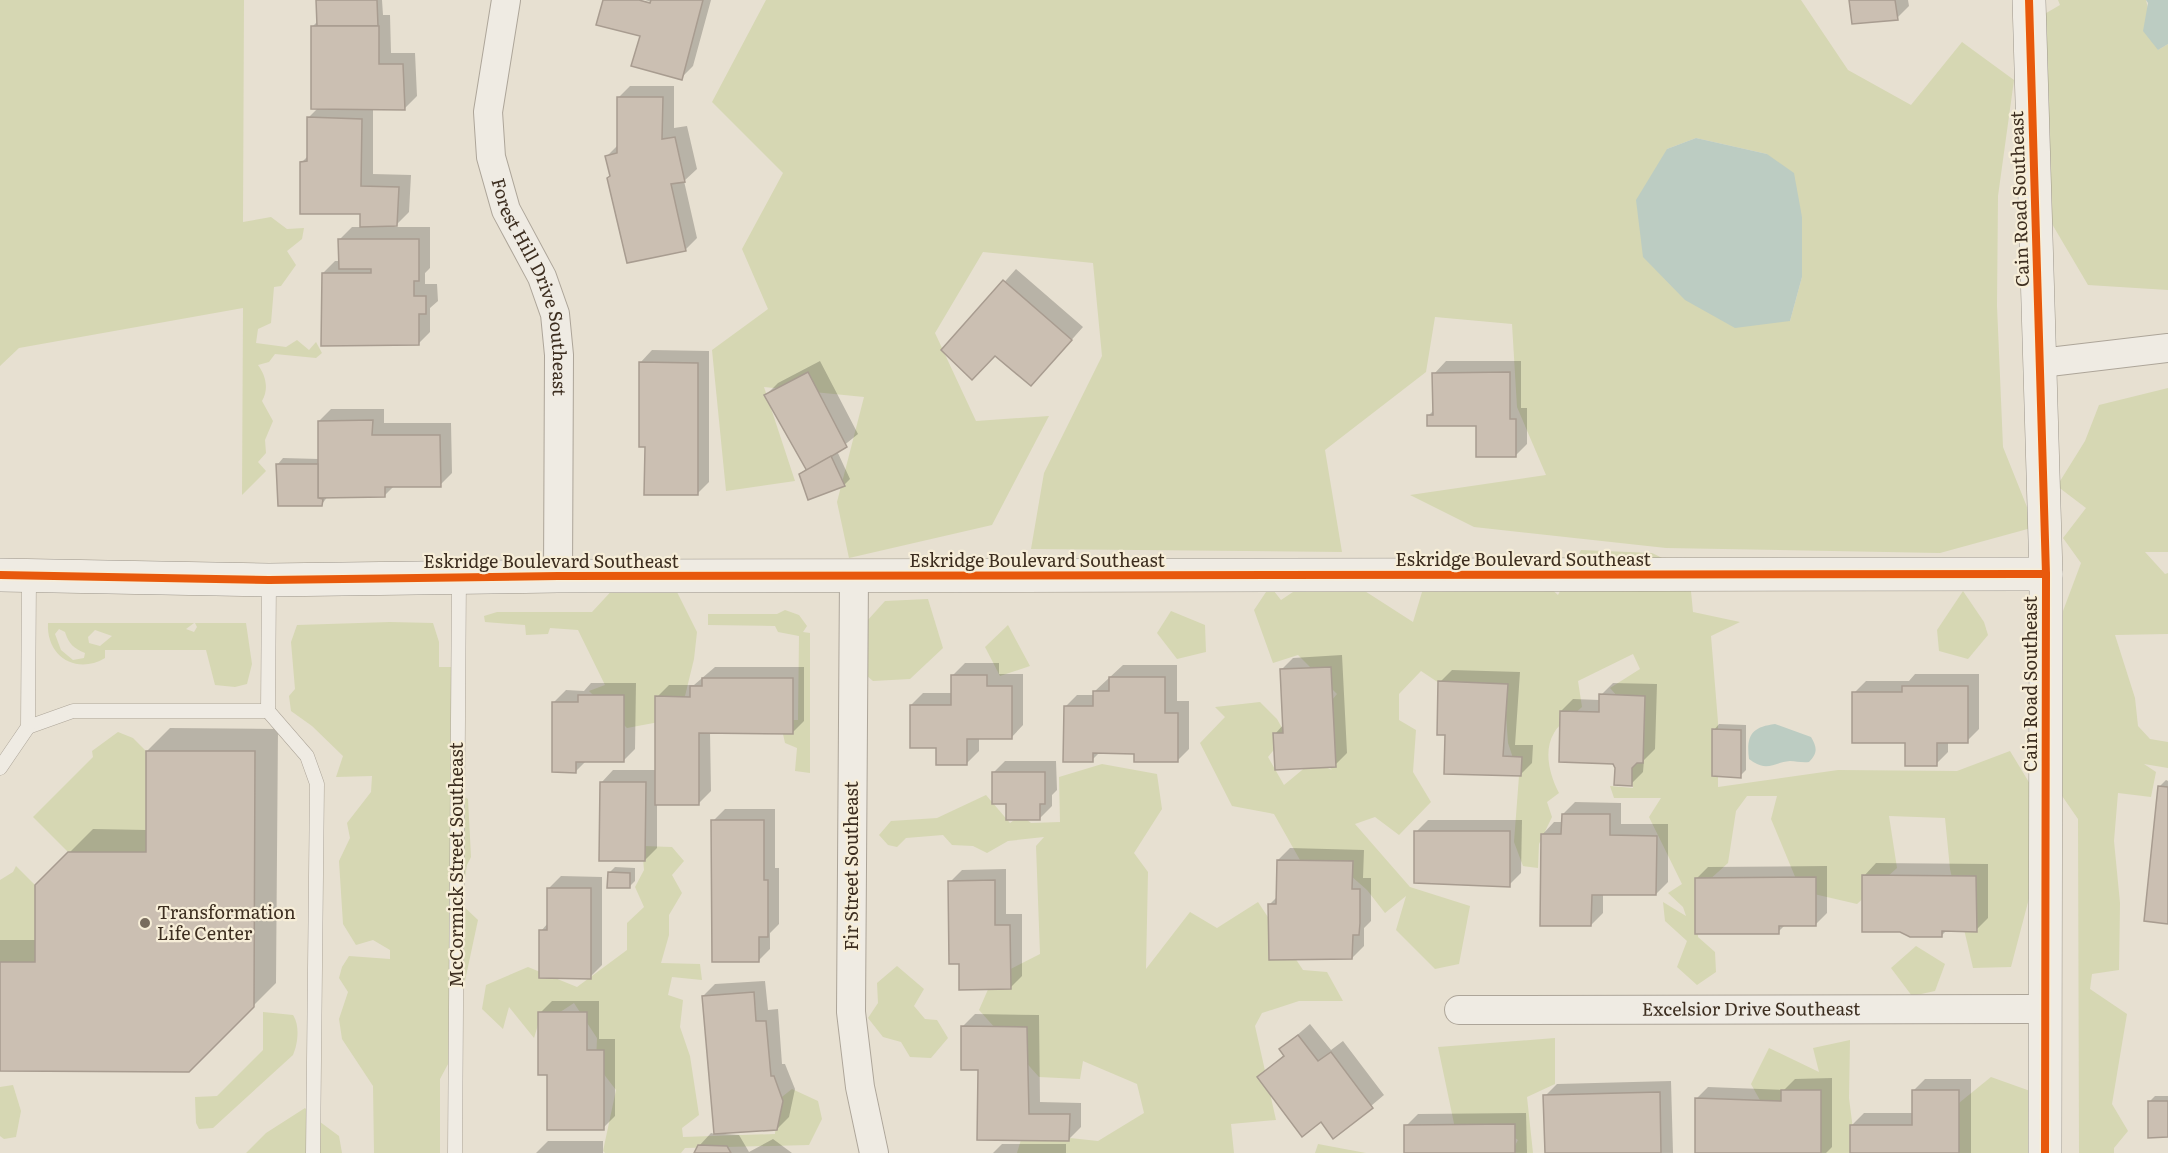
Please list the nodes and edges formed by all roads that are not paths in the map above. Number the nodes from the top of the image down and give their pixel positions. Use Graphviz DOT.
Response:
graph roads {
  1 [pos="507,0"];
  2 [pos="2029,0"];
  3 [pos="2168,348"];
  4 [pos="2041,363"];
  5 [pos="2046,574"];
  6 [pos="459,576"];
  7 [pos="558,576"];
  8 [pos="854,576"];
  9 [pos="10,578"];
  10 [pos="269,580"];
  11 [pos="268,711"];
  12 [pos="28,727"];
  13 [pos="0,768"];
  14 [pos="2044,1009"];
  15 [pos="1459,1010"];
  16 [pos="313,1153"];
  17 [pos="455,1153"];
  18 [pos="874,1153"];
  19 [pos="2045,1153"];
  1 -- 7 [label="street, Forest Hill Drive Southeast"];
  2 -- 4 [label="street, Cain Road Southeast"];
  3 -- 4 [label="street"];
  4 -- 5 [label="street, Cain Road Southeast"];
  5 -- 8 [label="street, Eskridge Boulevard Southeast"];
  5 -- 14 [label="street, Cain Road Southeast"];
  6 -- 7 [label="street, Eskridge Boulevard Southeast"];
  6 -- 10 [label="street, Eskridge Boulevard Southeast"];
  6 -- 17 [label="lane, McCormick Street Southeast"];
  7 -- 8 [label="street, Eskridge Boulevard Southeast"];
  8 -- 18 [label="street, Fir Street Southeast"];
  9 -- 10 [label="street, Eskridge Boulevard Southeast"];
  9 -- 12 [label="lane"];
  10 -- 11 [label="lane"];
  11 -- 12 [label="lane"];
  11 -- 16 [label="lane"];
  12 -- 13 [label="lane"];
  14 -- 15 [label="street, Excelsior Drive Southeast"];
  14 -- 19 [label="street, Cain Road Southeast"];
}
